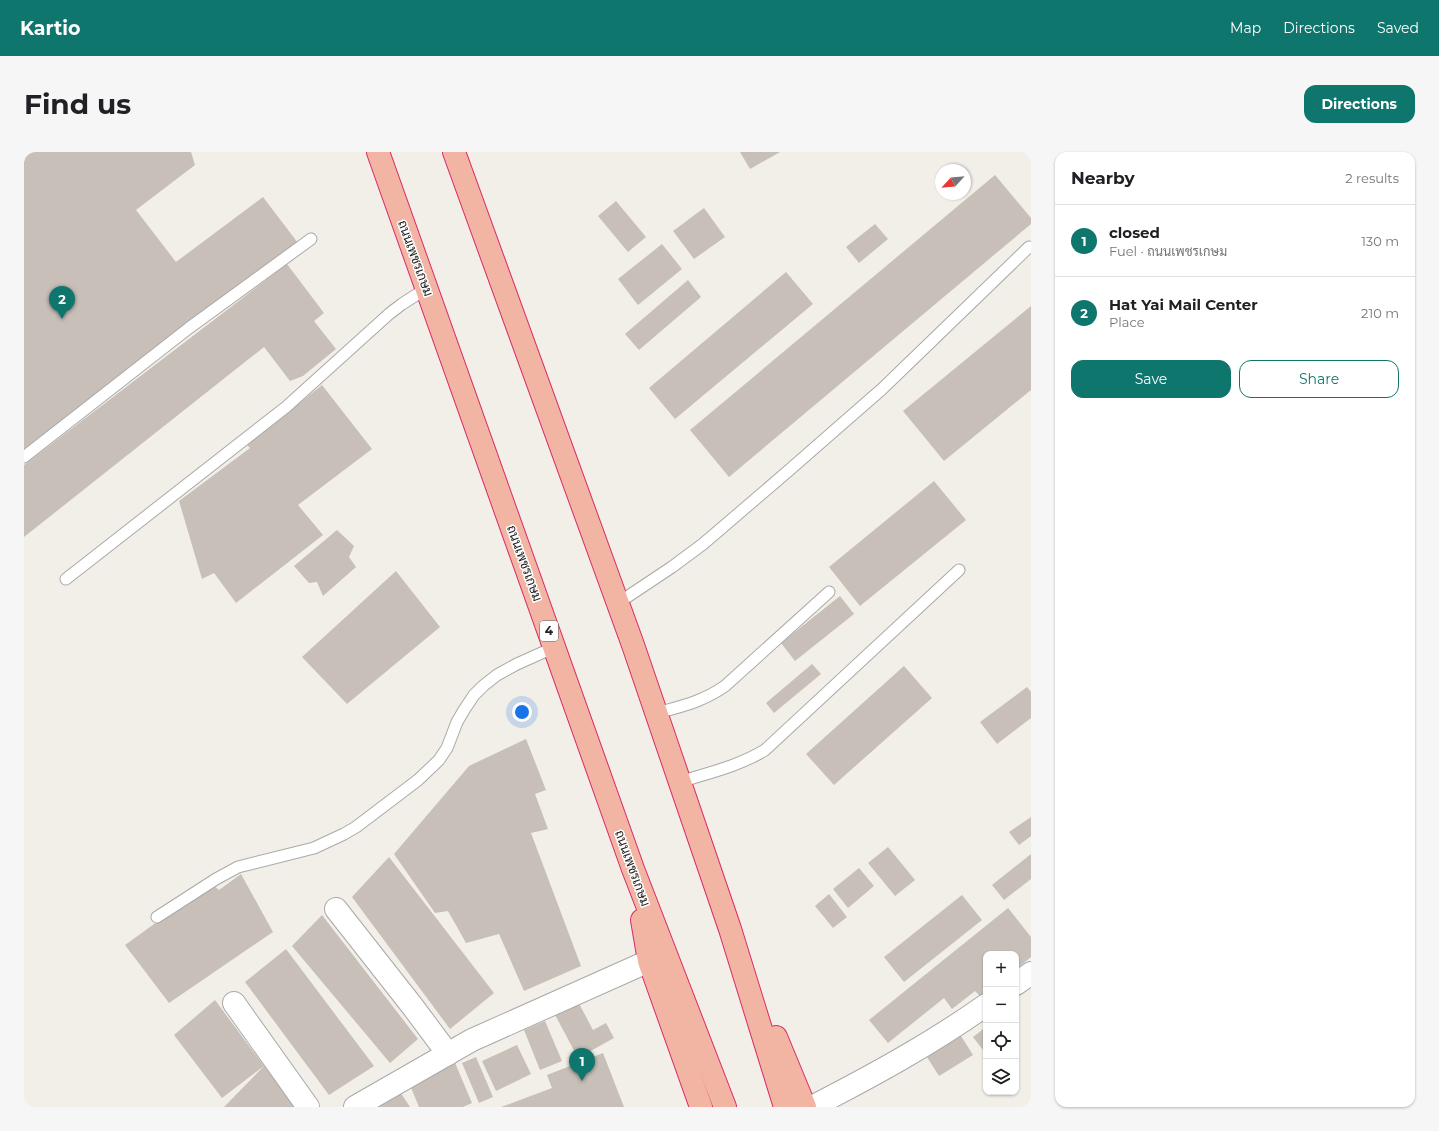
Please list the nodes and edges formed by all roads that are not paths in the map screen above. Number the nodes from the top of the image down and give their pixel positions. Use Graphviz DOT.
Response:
graph roads {
  1 [pos="378,152"];
  2 [pos="454,152"];
  3 [pos="311,239"];
  4 [pos="1029,247"];
  5 [pos="427,288"];
  6 [pos="24,457"];
  7 [pos="959,570"];
  8 [pos="66,578"];
  9 [pos="829,592"];
  10 [pos="618,603"];
  11 [pos="555,648"];
  12 [pos="657,714"];
  13 [pos="680,782"];
  14 [pos="633,869"];
  15 [pos="336,909"];
  16 [pos="157,918"];
  17 [pos="730,929"];
  18 [pos="649,961"];
  19 [pos="1031,973"];
  20 [pos="1019,982"];
  21 [pos="234,1003"];
  22 [pos="983,1007"];
  23 [pos="448,1054"];
  24 [pos="308,1107"];
  25 [pos="355,1107"];
  26 [pos="701,1107"];
  27 [pos="725,1107"];
  28 [pos="784,1107"];
  29 [pos="805,1107"];
  30 [pos="812,1107"];
  1 -- 5 [label="highway, ถนนเพชรเกษม / 4"];
  2 -- 10 [label="highway"];
  3 -- 6 [label="lane"];
  4 -- 10 [label="lane"];
  5 -- 8 [label="lane"];
  5 -- 11 [label="highway, ถนนเพชรเกษม / 4"];
  7 -- 13 [label="lane"];
  9 -- 12 [label="lane"];
  10 -- 12 [label="highway"];
  11 -- 14 [label="highway, ถนนเพชรเกษม / 4"];
  11 -- 16 [label="lane"];
  12 -- 13 [label="highway"];
  13 -- 17 [label="highway"];
  14 -- 18 [label="highway"];
  14 -- 27 [label="highway, ถนนเพชรเกษม / 4"];
  15 -- 23 [label="street"];
  17 -- 28 [label="highway"];
  17 -- 29 [label="highway"];
  18 -- 23 [label="street"];
  18 -- 26 [label="highway"];
  19 -- 20 [label="street"];
  21 -- 24 [label="street"];
  22 -- 30 [label="street"];
  23 -- 25 [label="street"];
}
